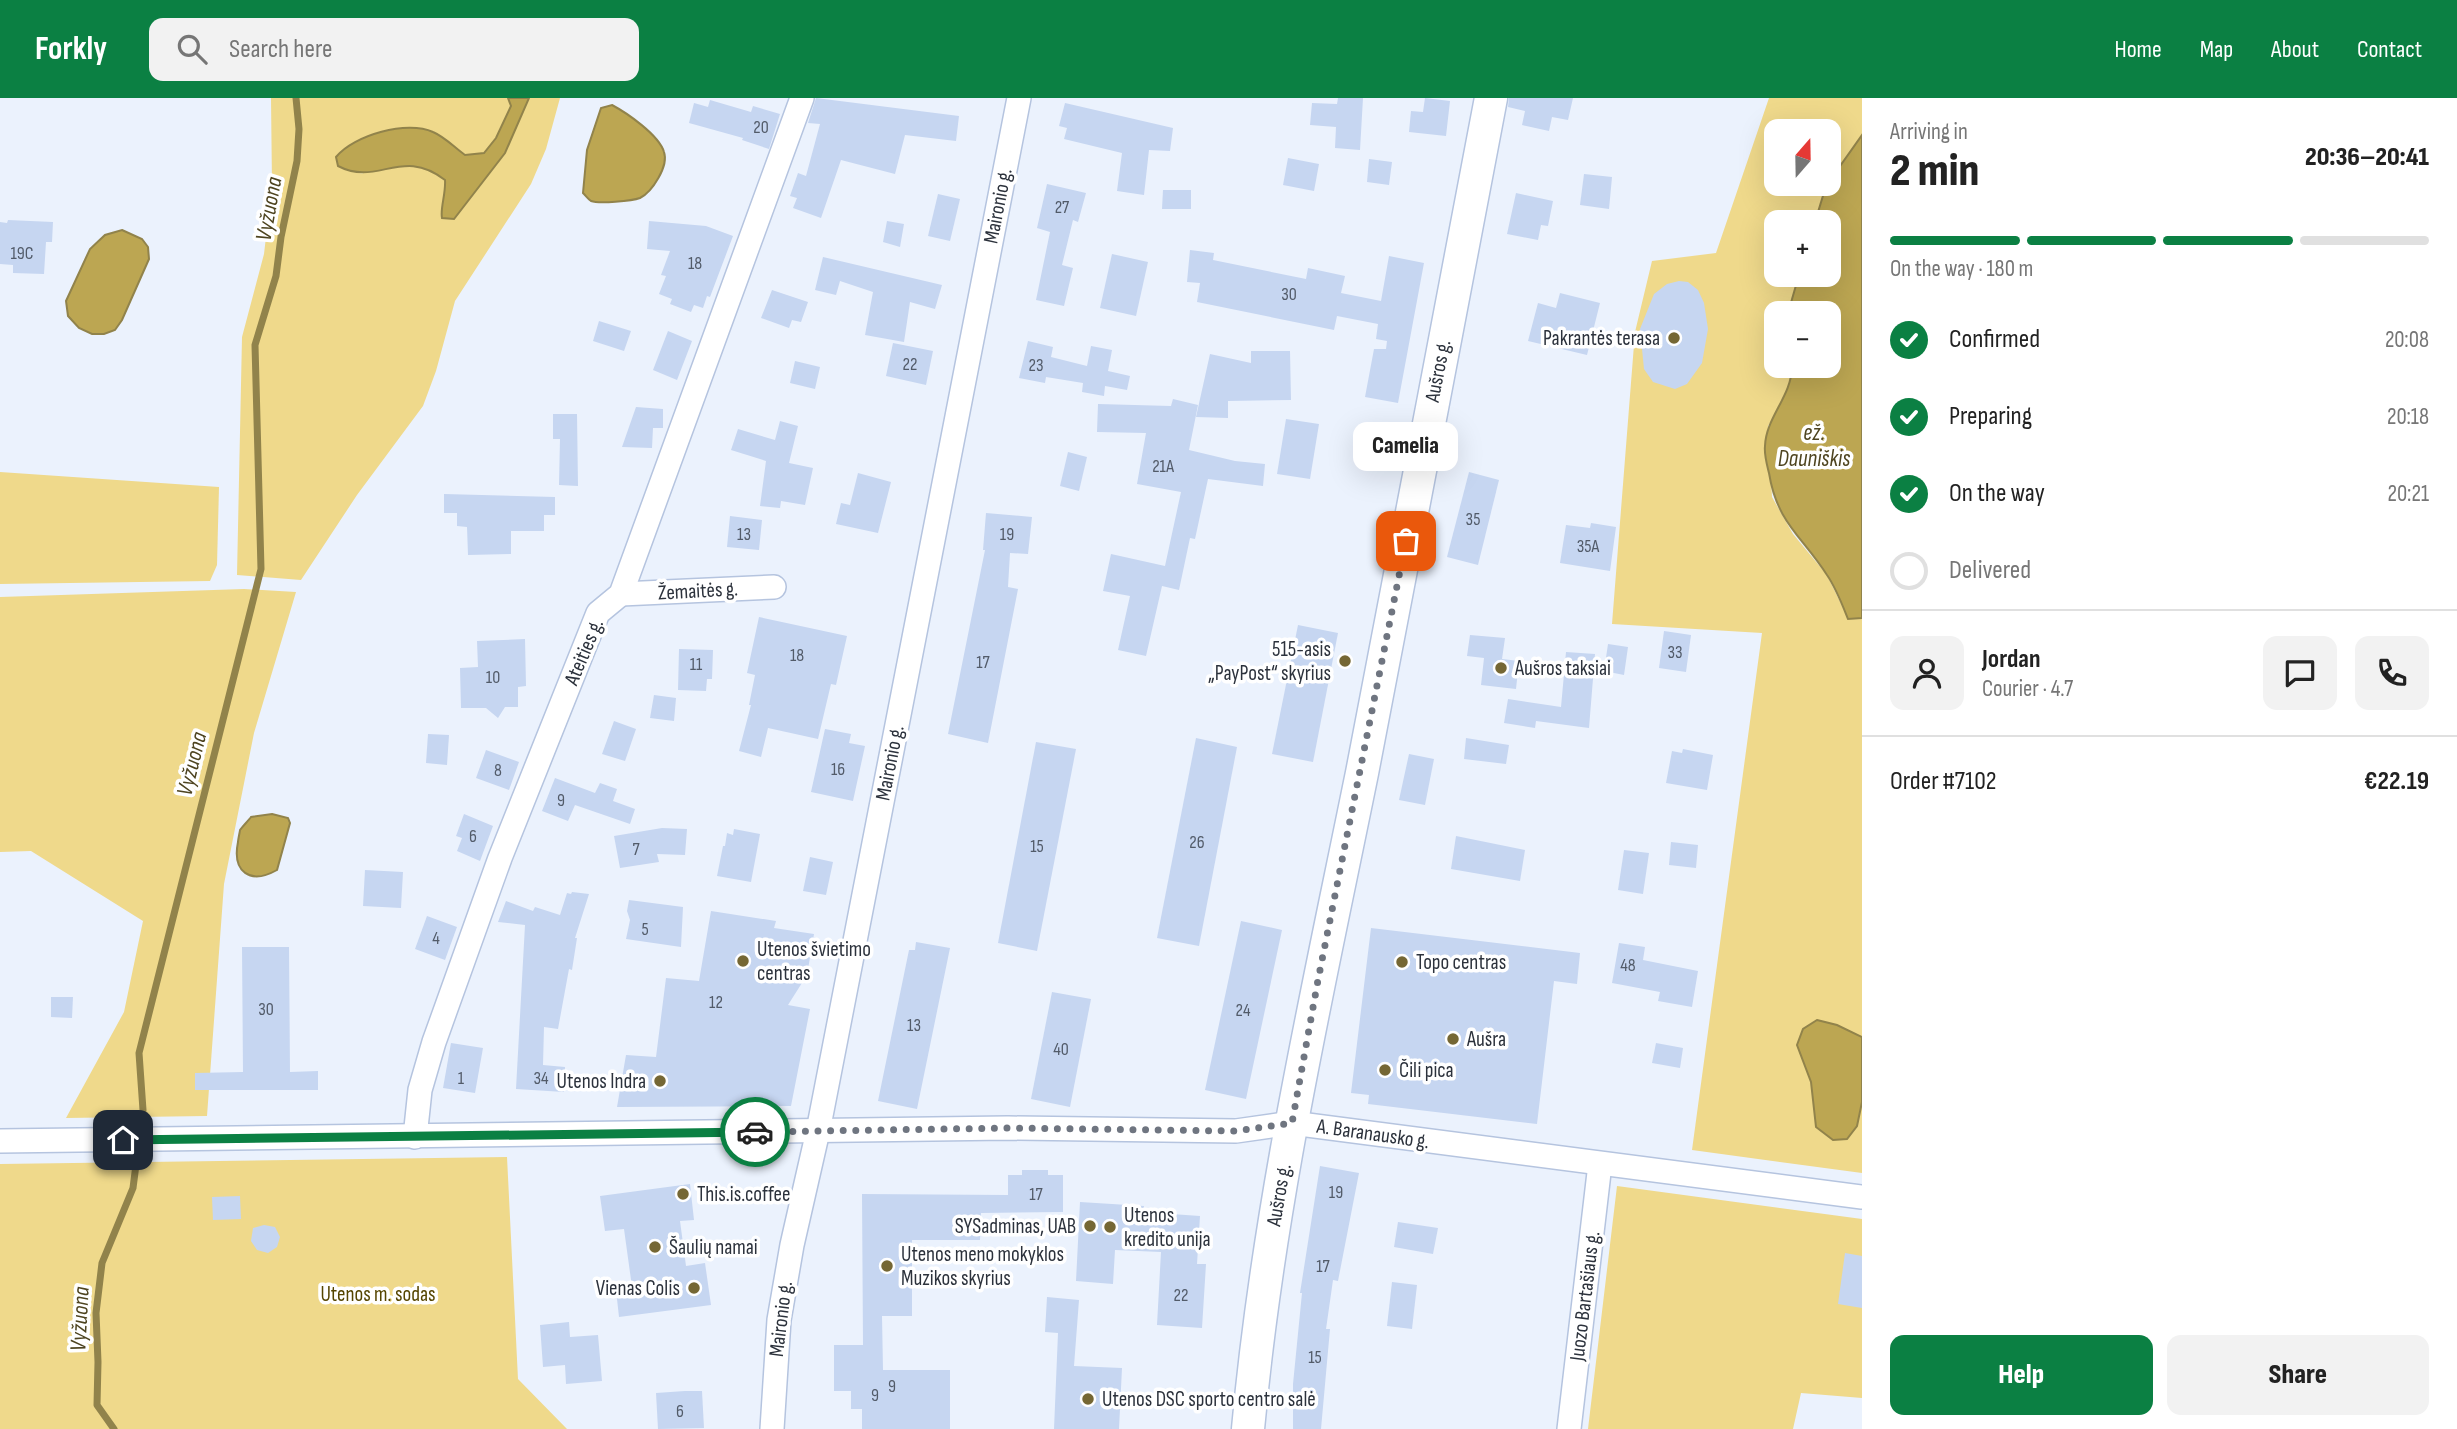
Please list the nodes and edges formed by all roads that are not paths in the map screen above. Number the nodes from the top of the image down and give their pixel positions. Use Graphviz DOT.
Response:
graph roads {
  1 [pos="802,98"];
  2 [pos="1019,98"];
  3 [pos="1491,98"];
  4 [pos="774,587"];
  5 [pos="621,594"];
  6 [pos="1292,1123"];
  7 [pos="818,1131"];
  8 [pos="415,1137"];
  9 [pos="0,1141"];
  10 [pos="1600,1164"];
  11 [pos="1862,1197"];
  12 [pos="772,1429"];
  13 [pos="1248,1429"];
  14 [pos="1569,1429"];
  1 -- 5 [label="street, Ateities g."];
  2 -- 7 [label="street, Maironio g."];
  3 -- 6 [label="street, Aušros g."];
  4 -- 5 [label="street, Žemaitės g."];
  5 -- 8 [label="street, Ateities g."];
  6 -- 7 [label="street, A. Baranausko g."];
  6 -- 10 [label="street, A. Baranausko g."];
  6 -- 13 [label="street, Aušros g."];
  7 -- 8 [label="street, A. Baranausko g."];
  7 -- 12 [label="street, Maironio g."];
  8 -- 9 [label="street, A. Baranausko g."];
  10 -- 11 [label="street, A. Baranausko g."];
  10 -- 14 [label="street, Juozo Bartašiaus g."];
}
